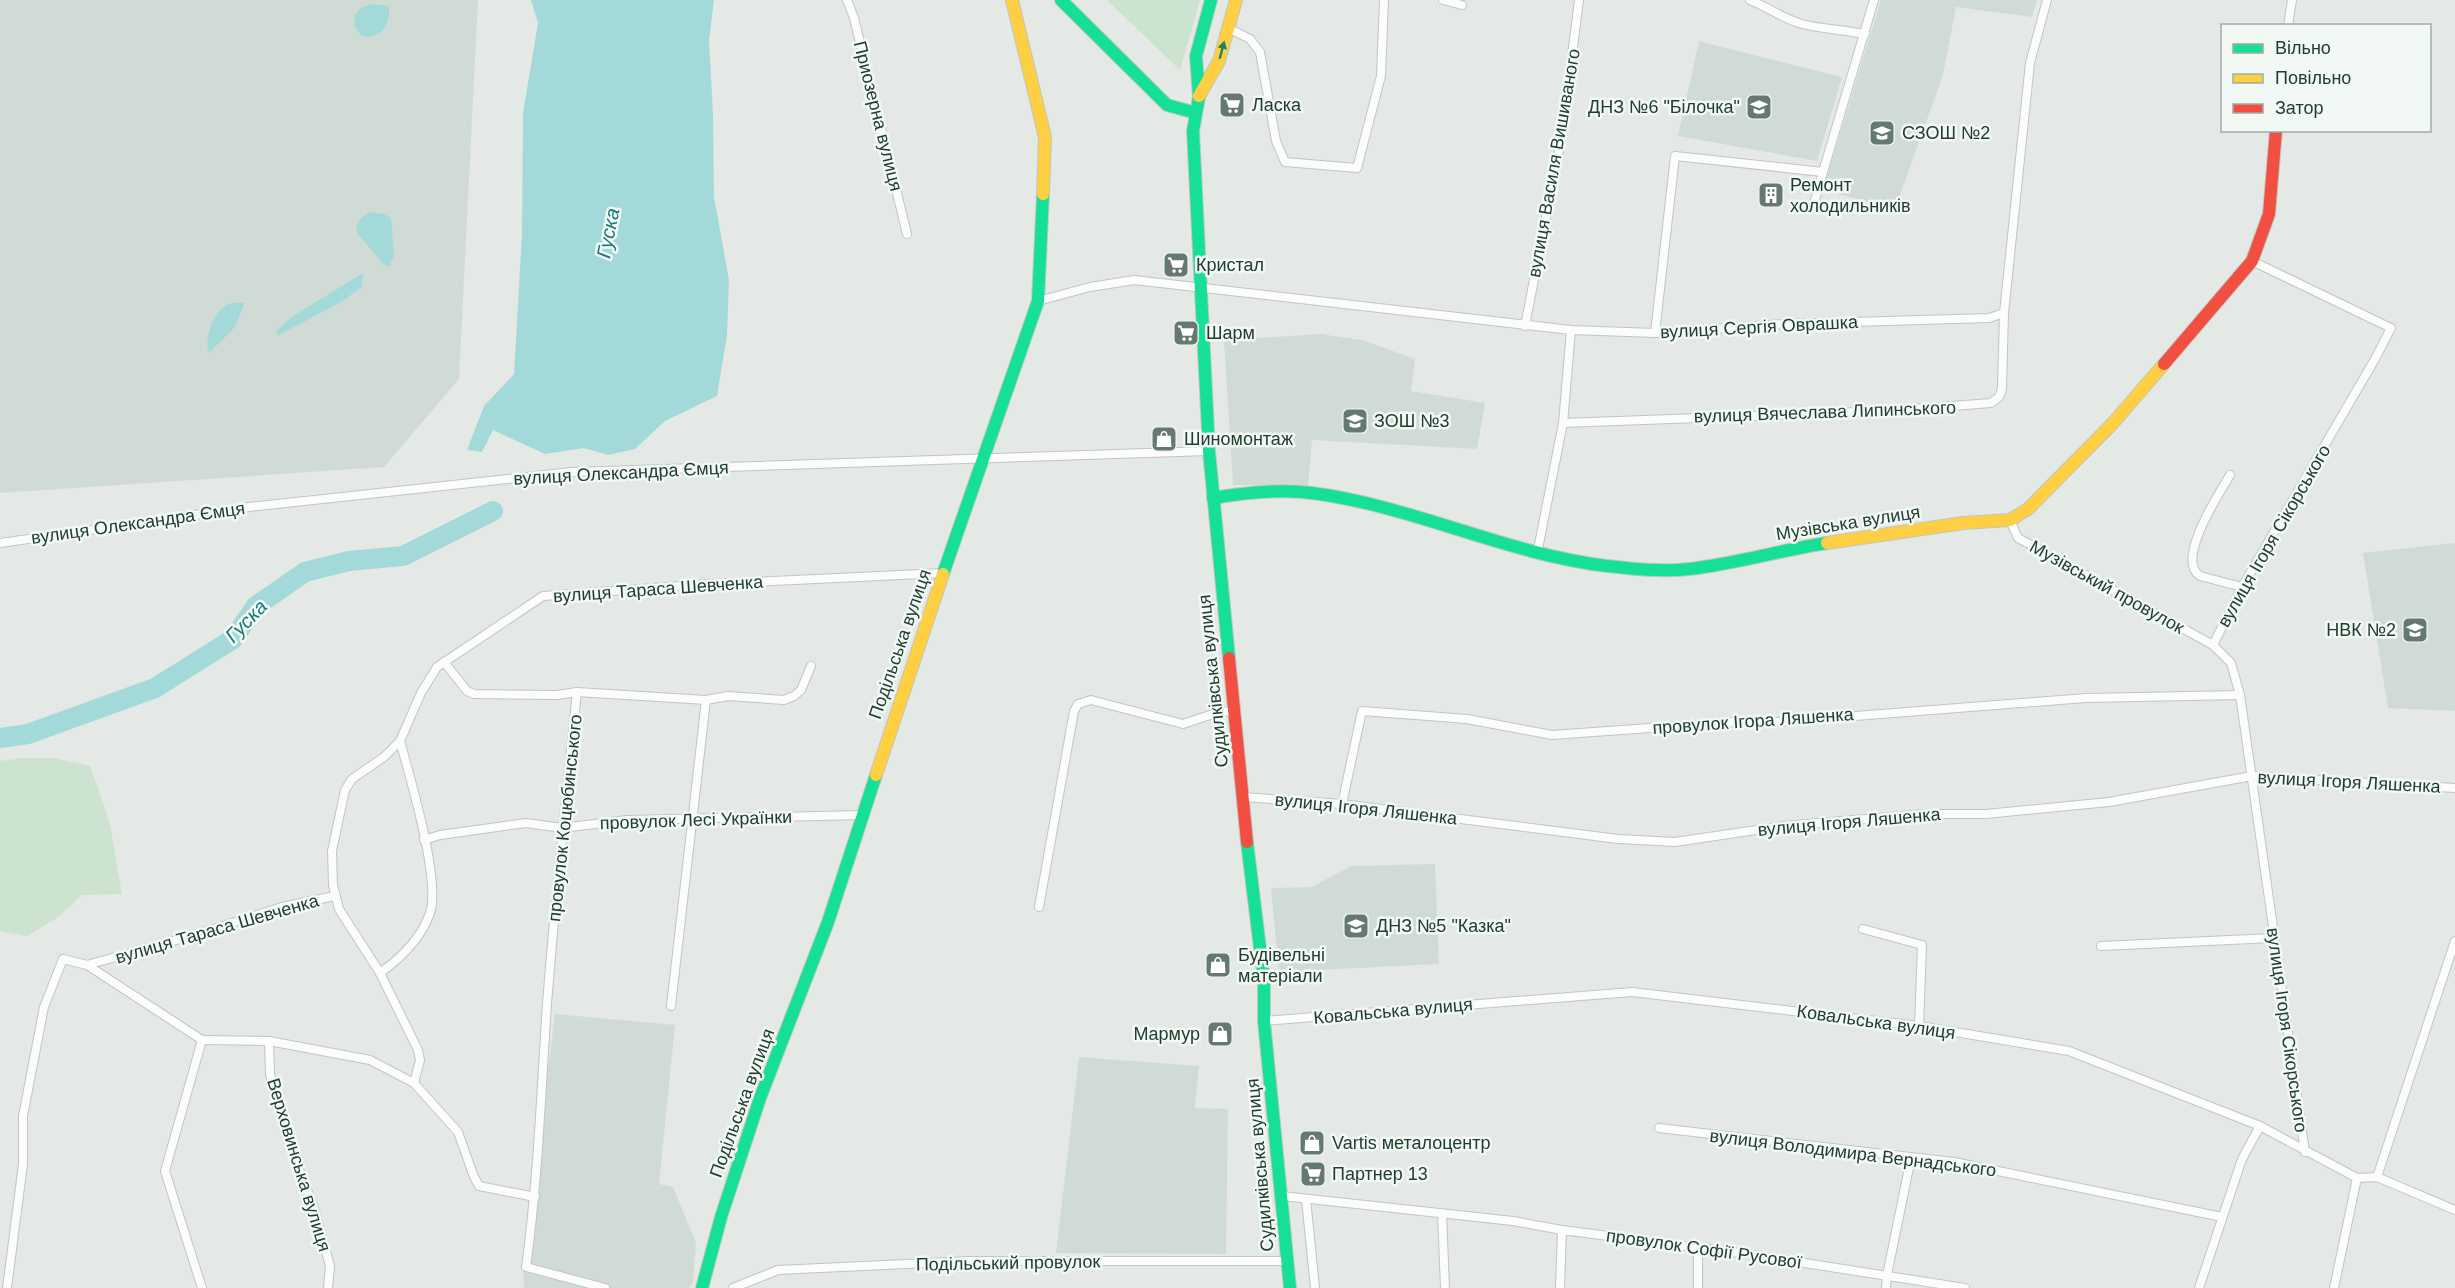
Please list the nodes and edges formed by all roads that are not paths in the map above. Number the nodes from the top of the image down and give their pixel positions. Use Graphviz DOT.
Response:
graph roads {
  1 [pos="847,0"];
  2 [pos="1012,0"];
  3 [pos="1061,0"];
  4 [pos="1211,0"];
  5 [pos="1236,0"];
  6 [pos="1384,0"];
  7 [pos="1443,0"];
  8 [pos="1580,0"];
  9 [pos="1750,0"];
  10 [pos="1874,0"];
  11 [pos="2047,0"];
  12 [pos="2292,0"];
  13 [pos="1462,5"];
  14 [pos="2288,24"];
  15 [pos="1228,28"];
  16 [pos="1864,34"];
  17 [pos="1198,97"];
  18 [pos="1196,113"];
  19 [pos="2276,132"];
  20 [pos="1823,172"];
  21 [pos="1813,207"];
  22 [pos="907,234"];
  23 [pos="2252,261"];
  24 [pos="1200,286"];
  25 [pos="1038,301"];
  26 [pos="2004,313"];
  27 [pos="1525,326"];
  28 [pos="1571,330"];
  29 [pos="1655,333"];
  30 [pos="1563,423"];
  31 [pos="1209,451"];
  32 [pos="985,458"];
  33 [pos="2230,476"];
  34 [pos="1214,498"];
  35 [pos="2010,520"];
  36 [pos="0,543"];
  37 [pos="1537,554"];
  38 [pos="943,573"];
  39 [pos="2242,587"];
  40 [pos="2213,645"];
  41 [pos="444,662"];
  42 [pos="811,666"];
  43 [pos="578,692"];
  44 [pos="2240,695"];
  45 [pos="706,700"];
  46 [pos="1234,711"];
  47 [pos="400,741"];
  48 [pos="2253,776"];
  49 [pos="2455,788"];
  50 [pos="1242,797"];
  51 [pos="1342,804"];
  52 [pos="862,815"];
  53 [pos="692,818"];
  54 [pos="562,828"];
  55 [pos="424,840"];
  56 [pos="334,896"];
  57 [pos="1039,907"];
  58 [pos="1863,929"];
  59 [pos="2273,938"];
  60 [pos="2455,941"];
  61 [pos="2101,946"];
  62 [pos="87,965"];
  63 [pos="380,973"];
  64 [pos="671,1006"];
  65 [pos="1264,1021"];
  66 [pos="1919,1026"];
  67 [pos="202,1040"];
  68 [pos="269,1041"];
  69 [pos="414,1083"];
  70 [pos="2260,1126"];
  71 [pos="1659,1128"];
  72 [pos="2305,1152"];
  73 [pos="1911,1158"];
  74 [pos="2377,1177"];
  75 [pos="2357,1178"];
  76 [pos="1282,1196"];
  77 [pos="535,1197"];
  78 [pos="1306,1199"];
  79 [pos="2455,1210"];
  80 [pos="1442,1213"];
  81 [pos="2222,1217"];
  82 [pos="1562,1230"];
  83 [pos="1698,1248"];
  84 [pos="1287,1261"];
  85 [pos="1887,1275"];
  86 [pos="7,1288"];
  87 [pos="202,1288"];
  88 [pos="328,1288"];
  89 [pos="605,1288"];
  90 [pos="702,1288"];
  91 [pos="733,1288"];
  92 [pos="1290,1288"];
  93 [pos="1315,1288"];
  94 [pos="1445,1288"];
  95 [pos="1560,1288"];
  96 [pos="1698,1288"];
  97 [pos="1886,1288"];
  98 [pos="1965,1288"];
  99 [pos="2199,1288"];
  100 [pos="2334,1288"];
  1 -- 22 [label="street, Приозерна вулиця"];
  2 -- 25 [label="street, Подільська вулиця"];
  3 -- 18 [label="street"];
  4 -- 17 [label="street, Судилківська вулиця"];
  5 -- 15 [label="street, Судилківська вулиця"];
  6 -- 15 [label="street"];
  7 -- 13 [label="street"];
  8 -- 27 [label="street, вулиця Василя Вишиваного"];
  9 -- 16 [label="street"];
  10 -- 16 [label="street"];
  11 -- 26 [label="street"];
  12 -- 14 [label="street"];
  17 -- 15 [label="street, Судилківська вулиця, one-way"];
  16 -- 20 [label="street"];
  17 -- 18 [label="street, Судилківська вулиця"];
  18 -- 24 [label="street, Судилківська вулиця"];
  19 -- 23 [label="street"];
  20 -- 21 [label="street"];
  20 -- 29 [label="street"];
  23 -- 35 [label="street"];
  23 -- 39 [label="street, вулиця Ігоря Сікорського"];
  24 -- 25 [label="street, вулиця Сергія Оврашка"];
  24 -- 27 [label="street, вулиця Сергія Оврашка"];
  24 -- 31 [label="street, Судилківська вулиця"];
  25 -- 32 [label="street, Подільська вулиця"];
  26 -- 29 [label="street, вулиця Сергія Оврашка"];
  26 -- 30 [label="street, вулиця Вячеслава Липинського"];
  27 -- 28 [label="street, вулиця Сергія Оврашка"];
  28 -- 29 [label="street, вулиця Сергія Оврашка"];
  28 -- 30 [label="street"];
  30 -- 37 [label="street"];
  31 -- 32 [label="street, вулиця Олександра Ємця"];
  31 -- 34 [label="street, Судилківська вулиця"];
  32 -- 36 [label="street, вулиця Олександра Ємця"];
  32 -- 38 [label="street, Подільська вулиця"];
  33 -- 39 [label="street"];
  34 -- 37 [label="street, Музівська вулиця"];
  34 -- 46 [label="street, Судилківська вулиця"];
  35 -- 37 [label="street, Музівська вулиця"];
  35 -- 40 [label="street, Музівський провулок"];
  38 -- 41 [label="street, вулиця Тараса Шевченка"];
  38 -- 52 [label="street, Подільська вулиця"];
  39 -- 40 [label="street, вулиця Ігоря Сікорського"];
  40 -- 44 [label="street, вулиця Ігоря Сікорського"];
  41 -- 43 [label="street"];
  41 -- 47 [label="street, вулиця Тараса Шевченка"];
  42 -- 45 [label="street, провулок Коцюбинського"];
  43 -- 45 [label="street, провулок Коцюбинського"];
  43 -- 54 [label="street, провулок Коцюбинського"];
  44 -- 48 [label="street, вулиця Ігоря Сікорського"];
  44 -- 51 [label="street, провулок Ігора Ляшенка"];
  45 -- 53 [label="street"];
  46 -- 50 [label="street, Судилківська вулиця"];
  46 -- 57 [label="street"];
  47 -- 55 [label="street"];
  47 -- 56 [label="street, вулиця Тараса Шевченка"];
  48 -- 49 [label="street, вулиця Ігоря Ляшенка"];
  48 -- 51 [label="street, вулиця Ігоря Ляшенка"];
  48 -- 59 [label="street, вулиця Ігоря Сікорського"];
  50 -- 51 [label="street, вулиця Ігоря Ляшенка"];
  50 -- 65 [label="street, Судилківська вулиця"];
  52 -- 53 [label="street, провулок Лесі Українки"];
  52 -- 90 [label="street, Подільська вулиця"];
  53 -- 54 [label="street, провулок Лесі Українки"];
  53 -- 64 [label="street"];
  54 -- 55 [label="street, провулок Лесі Українки"];
  54 -- 77 [label="street, провулок Коцюбинського"];
  55 -- 63 [label="street"];
  56 -- 62 [label="street, вулиця Тараса Шевченка"];
  56 -- 63 [label="street"];
  58 -- 66 [label="street"];
  59 -- 61 [label="street"];
  59 -- 72 [label="street, вулиця Ігоря Сікорського"];
  60 -- 74 [label="street"];
  62 -- 67 [label="street"];
  62 -- 86 [label="street, вулиця Тараса Шевченка"];
  63 -- 69 [label="street"];
  65 -- 66 [label="street, Ковальська вулиця"];
  65 -- 76 [label="street, Судилківська вулиця"];
  66 -- 70 [label="street, Ковальська вулиця"];
  67 -- 68 [label="street"];
  67 -- 87 [label="street"];
  68 -- 69 [label="street"];
  68 -- 88 [label="street, Верховинська вулиця"];
  69 -- 77 [label="street"];
  70 -- 72 [label="street, Ковальська вулиця"];
  70 -- 81 [label="street"];
  71 -- 73 [label="street, вулиця Володимира Вернадського"];
  72 -- 75 [label="street, Ковальська вулиця"];
  73 -- 81 [label="street, вулиця Володимира Вернадського"];
  73 -- 85 [label="street"];
  74 -- 75 [label="street, Ковальська вулиця"];
  74 -- 79 [label="street, Ковальська вулиця"];
  75 -- 100 [label="street"];
  76 -- 78 [label="street, провулок Софії Русової"];
  76 -- 84 [label="street, Судилківська вулиця"];
  77 -- 89 [label="street, провулок Коцюбинського"];
  78 -- 80 [label="street, провулок Софії Русової"];
  78 -- 93 [label="street"];
  80 -- 82 [label="street, провулок Софії Русової"];
  80 -- 94 [label="street"];
  81 -- 99 [label="street"];
  82 -- 83 [label="street, провулок Софії Русової"];
  82 -- 95 [label="street"];
  83 -- 85 [label="street, провулок Софії Русової"];
  83 -- 96 [label="street"];
  84 -- 91 [label="street, Подільський провулок"];
  84 -- 92 [label="street, Судилківська вулиця"];
  85 -- 97 [label="street"];
  85 -- 98 [label="street, провулок Софії Русової"];
}
